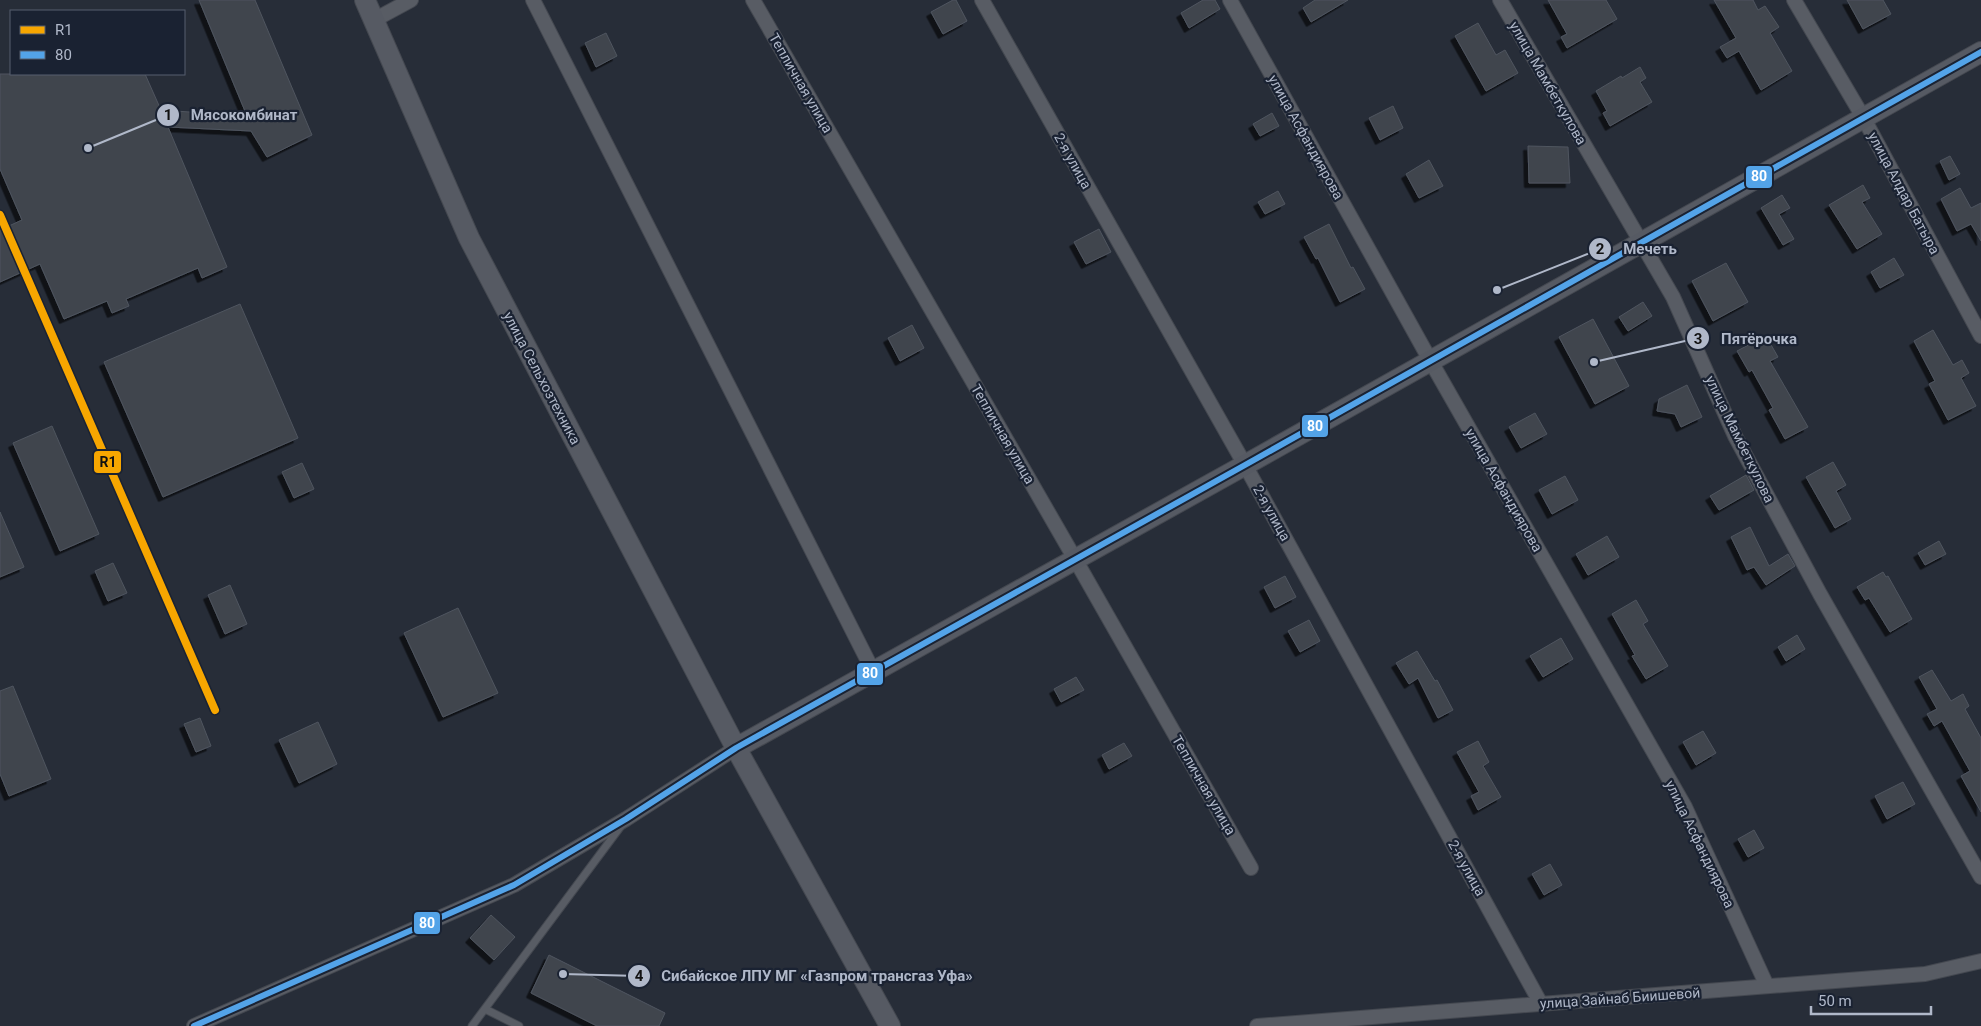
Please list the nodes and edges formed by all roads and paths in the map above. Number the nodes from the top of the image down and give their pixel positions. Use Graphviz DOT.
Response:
graph roads {
  1 [pos="365,0"];
  2 [pos="411,0"];
  3 [pos="533,0"];
  4 [pos="753,0"];
  5 [pos="982,0"];
  6 [pos="1230,0"];
  7 [pos="1500,0"];
  8 [pos="1794,0"];
  9 [pos="374,20"];
  10 [pos="1981,52"];
  11 [pos="1862,117"];
  12 [pos="1640,242"];
  13 [pos="1981,336"];
  14 [pos="1430,360"];
  15 [pos="1245,465"];
  16 [pos="1075,558"];
  17 [pos="873,671"];
  18 [pos="736,748"];
  19 [pos="626,819"];
  20 [pos="1251,868"];
  21 [pos="1981,877"];
  22 [pos="1981,961"];
  23 [pos="1767,986"];
  24 [pos="1541,1004"];
  25 [pos="485,1009"];
  26 [pos="194,1026"];
  27 [pos="472,1026"];
  28 [pos="519,1026"];
  29 [pos="890,1026"];
  30 [pos="1257,1026"];
  1 -- 9 [label="main road, улица Сельхозтехника"];
  2 -- 9 [label="street"];
  3 -- 17 [label="street"];
  4 -- 16 [label="street, Тепличная улица"];
  5 -- 15 [label="street, 2-я улица"];
  6 -- 14 [label="street, улица Асфандиярова"];
  7 -- 12 [label="street, улица Мамбеткулова"];
  8 -- 11 [label="street, улица Алдар Батыра"];
  9 -- 18 [label="main road, улица Сельхозтехника"];
  10 -- 11 [label="main road"];
  11 -- 12 [label="main road"];
  11 -- 13 [label="street, улица Алдар Батыра"];
  12 -- 14 [label="main road"];
  12 -- 21 [label="street, улица Мамбеткулова"];
  14 -- 15 [label="main road"];
  14 -- 23 [label="street, улица Асфандиярова"];
  15 -- 16 [label="main road"];
  15 -- 24 [label="street, 2-я улица"];
  16 -- 17 [label="main road"];
  16 -- 20 [label="street, Тепличная улица"];
  17 -- 18 [label="main road"];
  18 -- 19 [label="street"];
  18 -- 29 [label="main road, улица Сельхозтехника"];
  19 -- 25 [label="lane"];
  19 -- 26 [label="street"];
  22 -- 23 [label="street, улица Зайнаб Биишевой"];
  23 -- 24 [label="street, улица Зайнаб Биишевой"];
  24 -- 30 [label="street, улица Зайнаб Биишевой"];
  25 -- 27 [label="lane"];
  25 -- 28 [label="lane"];
}
